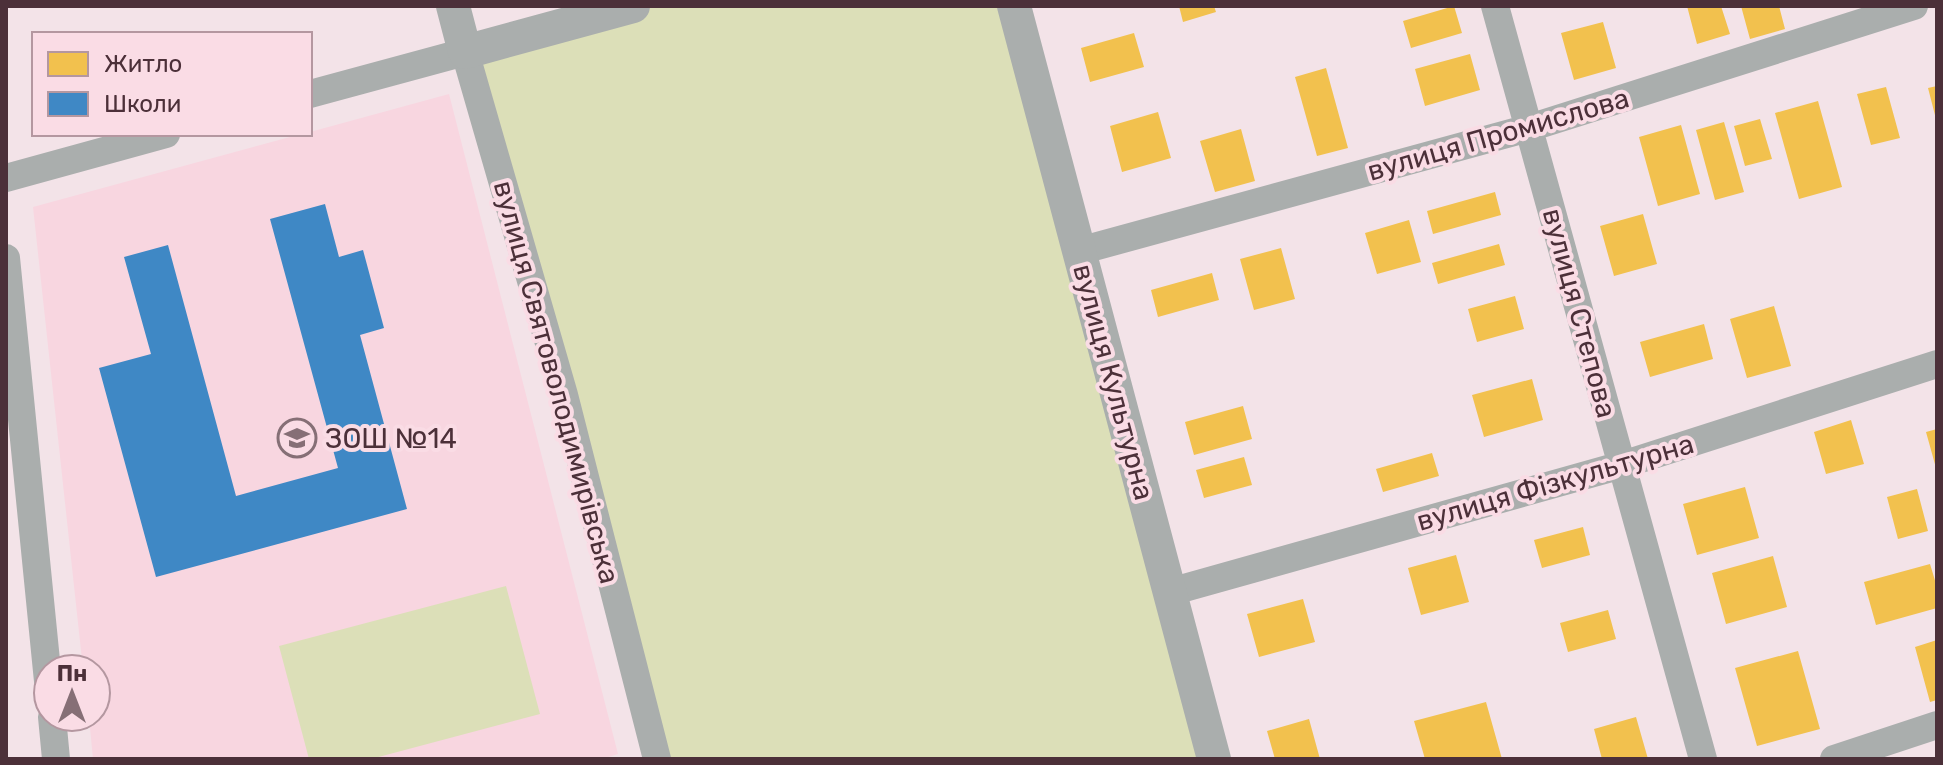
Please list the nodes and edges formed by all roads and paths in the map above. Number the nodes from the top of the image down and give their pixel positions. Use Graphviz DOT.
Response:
graph roads {
  1 [pos="453,6"];
  2 [pos="633,6"];
  3 [pos="1014,6"];
  4 [pos="1495,6"];
  5 [pos="1914,6"];
  6 [pos="465,52"];
  7 [pos="312,93"];
  8 [pos="1529,128"];
  9 [pos="159,136"];
  10 [pos="6,178"];
  11 [pos="1079,251"];
  12 [pos="6,258"];
  13 [pos="1937,364"];
  14 [pos="1622,465"];
  15 [pos="1170,592"];
  16 [pos="45,653"];
  17 [pos="1937,725"];
  18 [pos="54,733"];
  19 [pos="56,759"];
  20 [pos="657,759"];
  21 [pos="1214,759"];
  22 [pos="1703,759"];
  23 [pos="1834,759"];
  1 -- 6 [label="street, вулиця Святоволодимирівська"];
  2 -- 6 [label="street"];
  3 -- 11 [label="street, вулиця Культурна"];
  4 -- 8 [label="street, вулиця Степова"];
  5 -- 8 [label="street, вулиця Промислова"];
  6 -- 7 [label="street"];
  6 -- 20 [label="street, вулиця Святоволодимирівська"];
  8 -- 11 [label="street, вулиця Промислова"];
  8 -- 14 [label="street, вулиця Степова"];
  9 -- 10 [label="street"];
  11 -- 15 [label="street, вулиця Культурна"];
  12 -- 16 [label="street"];
  13 -- 14 [label="street, вулиця Фізкультурна"];
  14 -- 15 [label="street, вулиця Фізкультурна"];
  14 -- 22 [label="street, вулиця Степова"];
  15 -- 21 [label="street, вулиця Культурна"];
  17 -- 23 [label="street"];
  18 -- 19 [label="street"];
}
